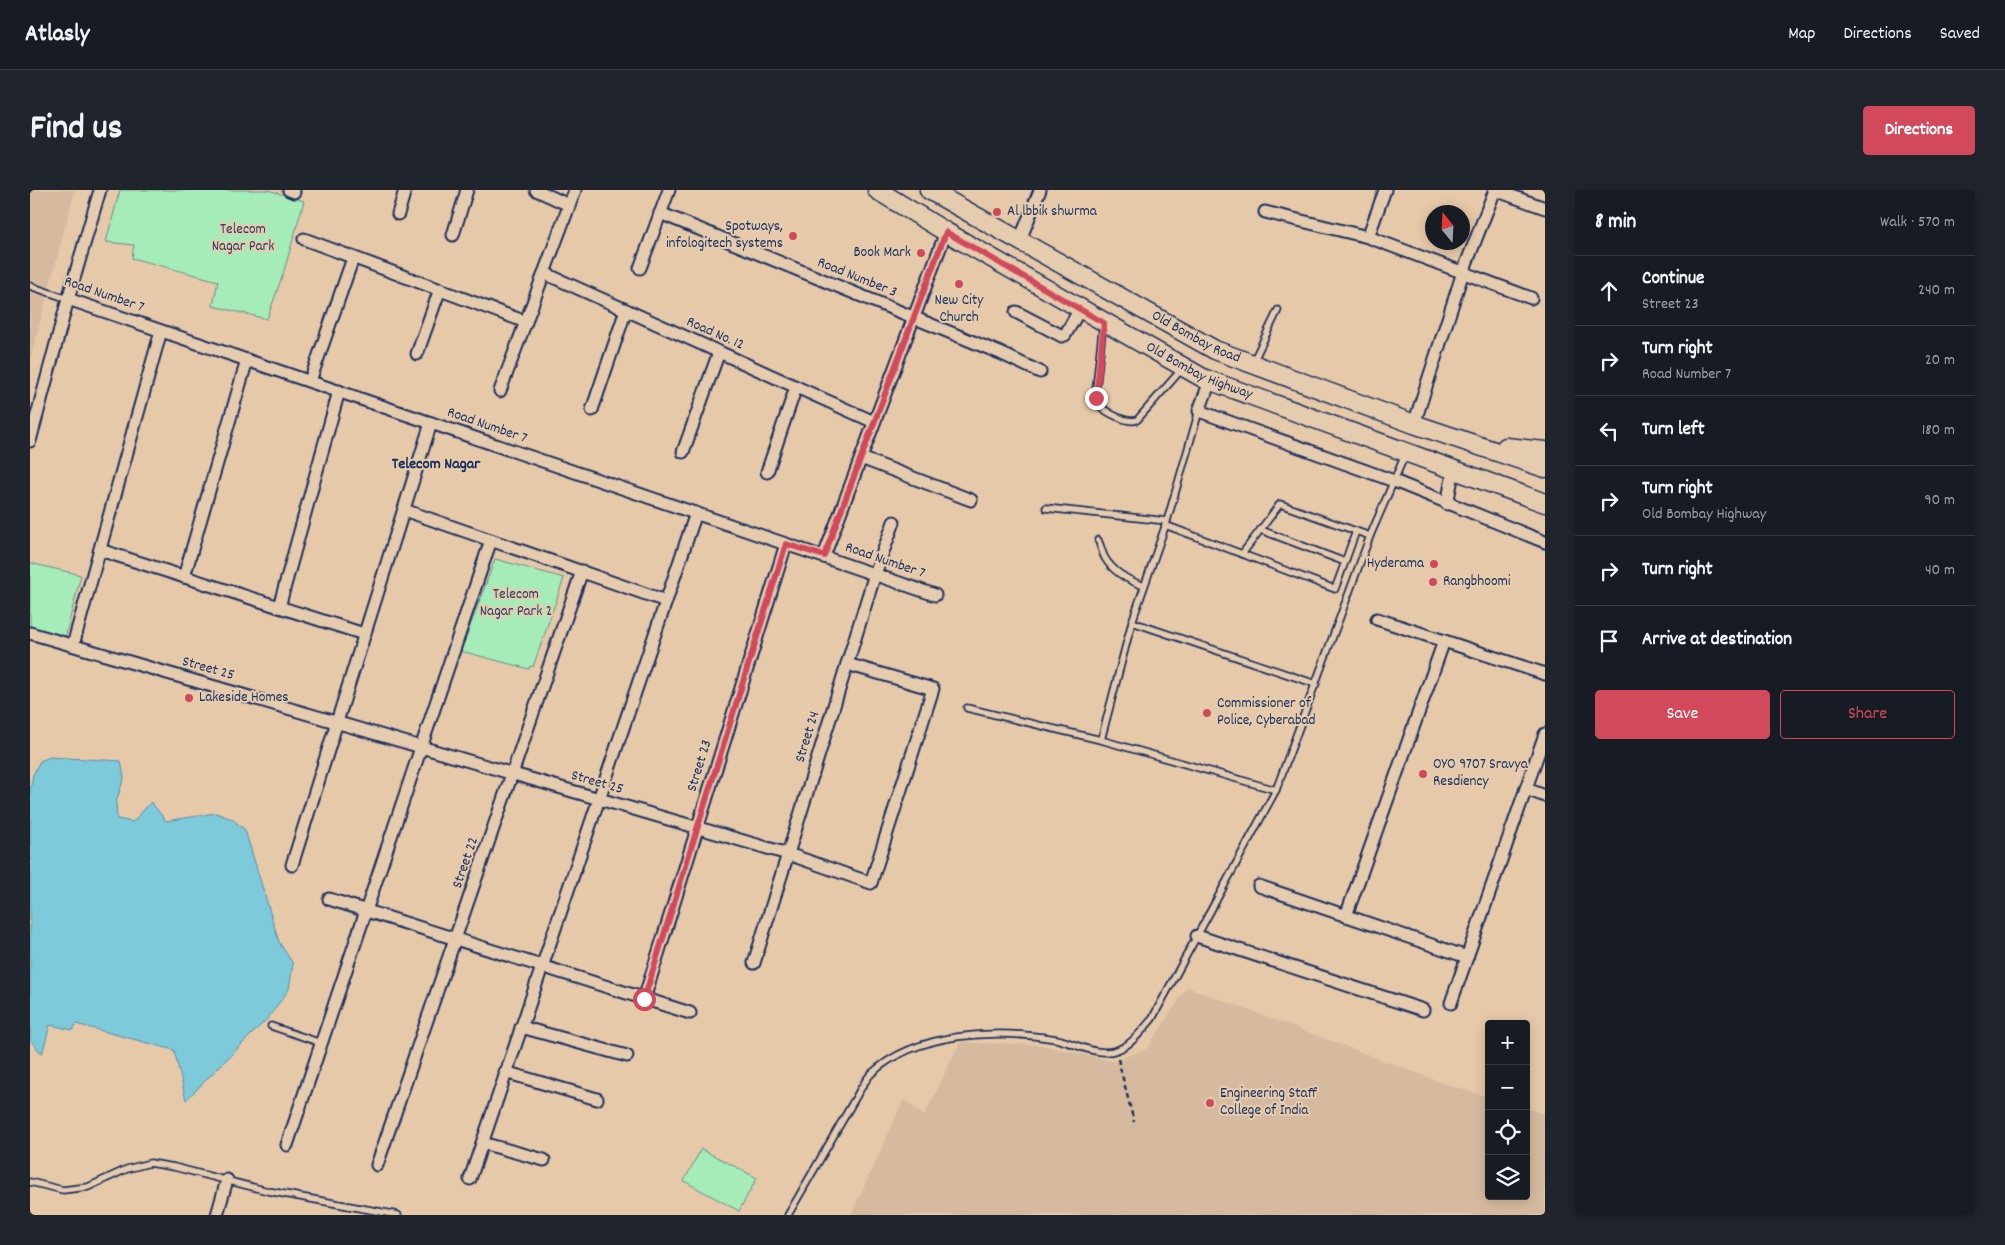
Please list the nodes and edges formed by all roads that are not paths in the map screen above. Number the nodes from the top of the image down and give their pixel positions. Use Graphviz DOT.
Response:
graph roads {
  1 [pos="100,190"];
  2 [pos="405,190"];
  3 [pos="467,190"];
  4 [pos="536,190"];
  5 [pos="575,190"];
  6 [pos="669,190"];
  7 [pos="877,190"];
  8 [pos="929,190"];
  9 [pos="1040,190"];
  10 [pos="1386,190"];
  11 [pos="1495,190"];
  12 [pos="569,205"];
  13 [pos="1545,208"];
  14 [pos="1265,212"];
  15 [pos="660,213"];
  16 [pos="398,214"];
  17 [pos="946,232"];
  18 [pos="454,235"];
  19 [pos="1368,236"];
  20 [pos="304,239"];
  21 [pos="1020,240"];
  22 [pos="353,258"];
  23 [pos="640,268"];
  24 [pos="1463,272"];
  25 [pos="544,273"];
  26 [pos="30,286"];
  27 [pos="440,290"];
  28 [pos="1531,298"];
  29 [pos="68,299"];
  30 [pos="1080,309"];
  31 [pos="626,310"];
  32 [pos="1278,310"];
  33 [pos="1016,312"];
  34 [pos="914,317"];
  35 [pos="526,322"];
  36 [pos="1104,323"];
  37 [pos="161,331"];
  38 [pos="719,352"];
  39 [pos="417,354"];
  40 [pos="247,360"];
  41 [pos="1252,364"];
  42 [pos="1183,368"];
  43 [pos="1040,372"];
  44 [pos="310,381"];
  45 [pos="1210,381"];
  46 [pos="796,387"];
  47 [pos="339,391"];
  48 [pos="500,391"];
  49 [pos="592,410"];
  50 [pos="1199,410"];
  51 [pos="874,422"];
  52 [pos="431,423"];
  53 [pos="1414,424"];
  54 [pos="30,441"];
  55 [pos="1481,445"];
  56 [pos="1545,451"];
  57 [pos="683,452"];
  58 [pos="1406,453"];
  59 [pos="861,458"];
  60 [pos="1454,468"];
  61 [pos="1545,468"];
  62 [pos="767,472"];
  63 [pos="1394,482"];
  64 [pos="972,500"];
  65 [pos="1545,503"];
  66 [pos="1447,504"];
  67 [pos="1046,508"];
  68 [pos="404,510"];
  69 [pos="696,513"];
  70 [pos="894,522"];
  71 [pos="1166,523"];
  72 [pos="1261,530"];
  73 [pos="1356,531"];
  74 [pos="1370,536"];
  75 [pos="491,540"];
  76 [pos="1098,540"];
  77 [pos="1545,542"];
  78 [pos="786,544"];
  79 [pos="100,550"];
  80 [pos="1242,554"];
  81 [pos="824,556"];
  82 [pos="1345,562"];
  83 [pos="582,572"];
  84 [pos="874,574"];
  85 [pos="184,577"];
  86 [pos="1144,586"];
  87 [pos="935,594"];
  88 [pos="666,600"];
  89 [pos="279,607"];
  90 [pos="1377,618"];
  91 [pos="1132,622"];
  92 [pos="30,632"];
  93 [pos="364,634"];
  94 [pos="1444,641"];
  95 [pos="73,645"];
  96 [pos="847,664"];
  97 [pos="1545,674"];
  98 [pos="1316,684"];
  99 [pos="966,708"];
  100 [pos="336,722"];
  101 [pos="1545,734"];
  102 [pos="1101,740"];
  103 [pos="422,747"];
  104 [pos="512,774"];
  105 [pos="1526,789"];
  106 [pos="1276,790"];
  107 [pos="1545,796"];
  108 [pos="598,799"];
  109 [pos="697,827"];
  110 [pos="788,854"];
  111 [pos="292,865"];
  112 [pos="1259,886"];
  113 [pos="329,899"];
  114 [pos="366,911"];
  115 [pos="1346,916"];
  116 [pos="1197,936"];
  117 [pos="455,939"];
  118 [pos="1467,957"];
  119 [pos="754,963"];
  120 [pos="542,966"];
  121 [pos="644,999"];
  122 [pos="1451,1003"];
  123 [pos="1423,1010"];
  124 [pos="690,1013"];
  125 [pos="271,1026"];
  126 [pos="521,1027"];
  127 [pos="321,1043"];
  128 [pos="627,1056"];
  129 [pos="505,1072"];
  130 [pos="597,1099"];
  131 [pos="482,1143"];
  132 [pos="287,1145"];
  133 [pos="544,1160"];
  134 [pos="378,1165"];
  135 [pos="227,1180"];
  136 [pos="470,1180"];
  137 [pos="30,1182"];
  138 [pos="217,1215"];
  139 [pos="398,1215"];
  140 [pos="788,1215"];
  1 -- 29 [label="street"];
  2 -- 16 [label="street"];
  3 -- 18 [label="street"];
  4 -- 12 [label="street"];
  5 -- 12 [label="street"];
  6 -- 15 [label="street"];
  7 -- 17 [label="main road, Old Bombay Highway"];
  8 -- 21 [label="main road, Old Bombay Road"];
  9 -- 21 [label="street"];
  10 -- 19 [label="street"];
  11 -- 13 [label="street"];
  11 -- 24 [label="street"];
  12 -- 25 [label="street"];
  14 -- 19 [label="street"];
  15 -- 23 [label="street"];
  15 -- 34 [label="street, Road Number 3"];
  17 -- 30 [label="main road, Old Bombay Highway"];
  17 -- 34 [label="street"];
  19 -- 24 [label="street"];
  20 -- 22 [label="street"];
  21 -- 41 [label="main road, Old Bombay Road"];
  22 -- 27 [label="street"];
  22 -- 44 [label="street"];
  24 -- 28 [label="street"];
  24 -- 53 [label="street"];
  25 -- 31 [label="street, Road No. 12"];
  25 -- 35 [label="street"];
  26 -- 29 [label="lane, Road Number 7"];
  27 -- 35 [label="street"];
  27 -- 39 [label="street"];
  29 -- 37 [label="street, Road Number 7"];
  29 -- 54 [label="street"];
  30 -- 33 [label="street"];
  30 -- 36 [label="main road, Old Bombay Highway"];
  31 -- 38 [label="street, Road No. 12"];
  31 -- 49 [label="street"];
  32 -- 41 [label="lane"];
  34 -- 43 [label="street, Road Number 3"];
  34 -- 51 [label="street"];
  35 -- 48 [label="street"];
  36 -- 42 [label="main road, Old Bombay Highway"];
  36 -- 42 [label="lane"];
  37 -- 40 [label="street, Road Number 7"];
  37 -- 79 [label="street"];
  38 -- 46 [label="street, Road No. 12"];
  38 -- 57 [label="street"];
  40 -- 44 [label="street, Road Number 7"];
  40 -- 85 [label="street"];
  41 -- 53 [label="main road, Old Bombay Road"];
  42 -- 45 [label="main road, Old Bombay Highway"];
  44 -- 47 [label="street, Road Number 7"];
  45 -- 50 [label="street"];
  45 -- 58 [label="main road, Old Bombay Highway"];
  46 -- 51 [label="street, Road No. 12"];
  46 -- 62 [label="street"];
  47 -- 52 [label="street, Road Number 7"];
  47 -- 89 [label="street"];
  50 -- 63 [label="street"];
  50 -- 71 [label="lane"];
  51 -- 59 [label="street"];
  52 -- 68 [label="street"];
  52 -- 69 [label="street, Road Number 7"];
  53 -- 55 [label="main road, Old Bombay Road"];
  55 -- 56 [label="main road"];
  55 -- 61 [label="main road"];
  58 -- 60 [label="main road, Old Bombay Highway"];
  58 -- 63 [label="lane"];
  59 -- 64 [label="street"];
  59 -- 81 [label="street"];
  60 -- 65 [label="main road, Old Bombay Highway"];
  60 -- 66 [label="street"];
  63 -- 66 [label="street"];
  63 -- 74 [label="lane"];
  66 -- 77 [label="street"];
  67 -- 71 [label="lane"];
  68 -- 75 [label="street"];
  68 -- 93 [label="street"];
  69 -- 78 [label="street, Road Number 7"];
  69 -- 88 [label="street"];
  70 -- 84 [label="street, Street 24"];
  71 -- 80 [label="lane"];
  71 -- 86 [label="lane"];
  72 -- 73 [label="lane"];
  72 -- 80 [label="lane"];
  72 -- 82 [label="lane"];
  73 -- 74 [label="lane"];
  73 -- 82 [label="lane"];
  74 -- 98 [label="lane"];
  75 -- 83 [label="street"];
  75 -- 103 [label="street"];
  76 -- 86 [label="lane"];
  78 -- 81 [label="street, Road Number 7"];
  78 -- 109 [label="street, Street 23"];
  79 -- 85 [label="street"];
  79 -- 95 [label="street"];
  80 -- 82 [label="lane"];
  81 -- 84 [label="street, Road Number 7"];
  83 -- 88 [label="street"];
  83 -- 104 [label="street, Street 22"];
  84 -- 87 [label="street, Road Number 7"];
  84 -- 96 [label="street, Street 24"];
  85 -- 89 [label="street"];
  86 -- 91 [label="lane"];
  88 -- 108 [label="street"];
  89 -- 93 [label="street"];
  90 -- 94 [label="street"];
  91 -- 98 [label="lane"];
  91 -- 102 [label="lane"];
  92 -- 95 [label="street, Street 25"];
  93 -- 100 [label="street"];
  94 -- 97 [label="street"];
  94 -- 115 [label="street"];
  95 -- 100 [label="street, Street 25"];
  96 -- 110 [label="street, Street 24"];
  96 -- 110 [label="street, Street 25"];
  98 -- 106 [label="lane"];
  99 -- 102 [label="lane"];
  100 -- 103 [label="street, Street 25"];
  100 -- 111 [label="street"];
  101 -- 105 [label="street"];
  102 -- 106 [label="lane"];
  103 -- 104 [label="street, Street 25"];
  103 -- 114 [label="street"];
  104 -- 108 [label="street, Street 25"];
  104 -- 117 [label="street, Street 22"];
  105 -- 107 [label="street"];
  105 -- 118 [label="street"];
  106 -- 116 [label="lane"];
  108 -- 109 [label="street, Street 25"];
  108 -- 120 [label="street"];
  109 -- 110 [label="street, Street 25"];
  109 -- 121 [label="street, Street 23"];
  110 -- 119 [label="street, Street 24"];
  112 -- 115 [label="street"];
  113 -- 114 [label="street"];
  114 -- 117 [label="street"];
  114 -- 127 [label="street"];
  115 -- 118 [label="street"];
  116 -- 123 [label="street"];
  116 -- 140 [label="lane"];
  117 -- 120 [label="street"];
  117 -- 134 [label="street, Street 22"];
  118 -- 122 [label="street"];
  120 -- 121 [label="street"];
  120 -- 126 [label="street"];
  121 -- 124 [label="street"];
  125 -- 127 [label="lane"];
  126 -- 128 [label="street"];
  126 -- 129 [label="street"];
  127 -- 132 [label="street"];
  129 -- 130 [label="street"];
  129 -- 131 [label="street"];
  131 -- 133 [label="street"];
  131 -- 136 [label="street"];
  135 -- 137 [label="lane"];
  135 -- 138 [label="street"];
  135 -- 139 [label="lane"];
}
